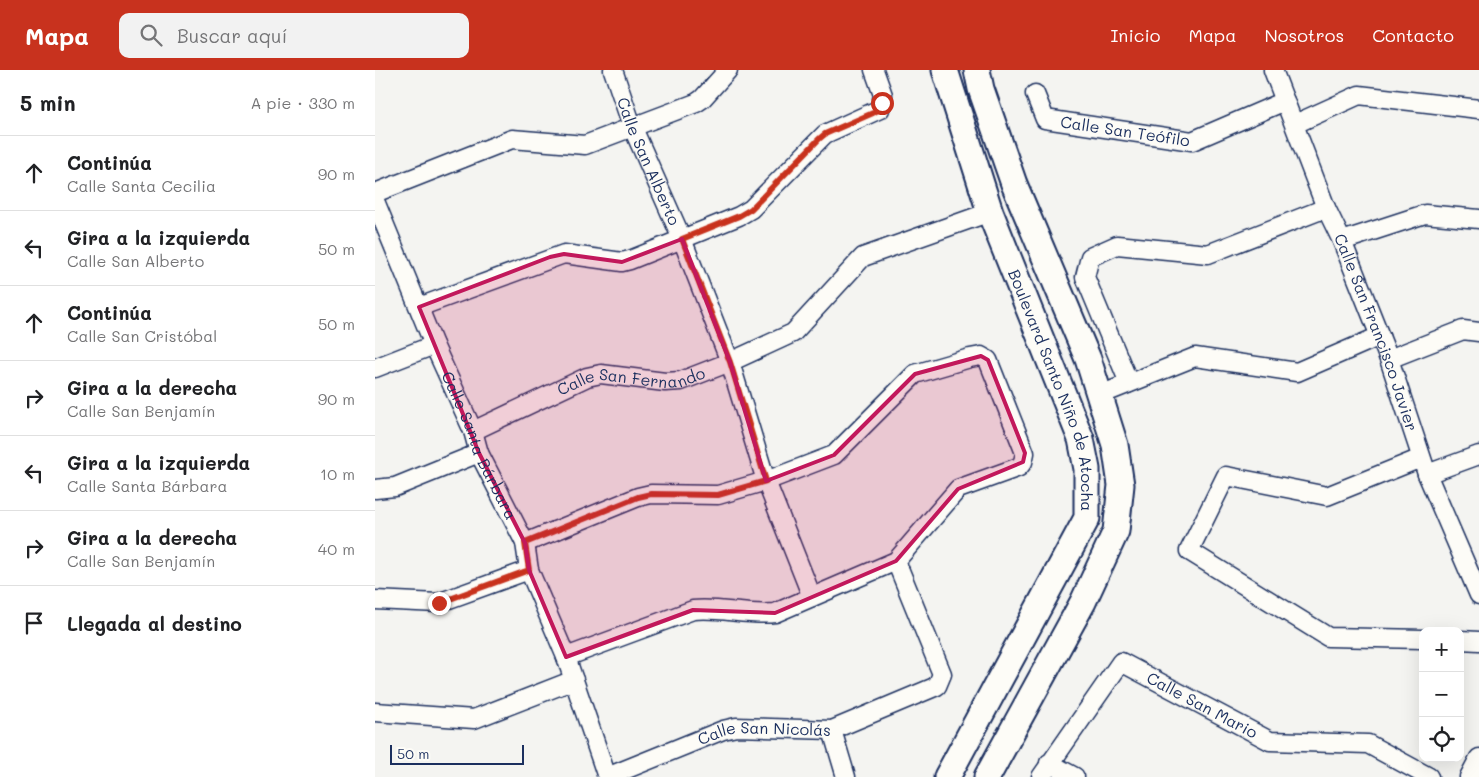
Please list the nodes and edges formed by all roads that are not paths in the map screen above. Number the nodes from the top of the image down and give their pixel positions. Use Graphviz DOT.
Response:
graph roads {
  1 [pos="613,70"];
  2 [pos="728,70"];
  3 [pos="874,70"];
  4 [pos="945,70"];
  5 [pos="977,70"];
  6 [pos="1273,70"];
  7 [pos="1035,94"];
  8 [pos="1285,101"];
  9 [pos="1479,109"];
  10 [pos="1295,124"];
  11 [pos="632,126"];
  12 [pos="375,193"];
  13 [pos="375,201"];
  14 [pos="1326,208"];
  15 [pos="990,212"];
  16 [pos="1479,218"];
  17 [pos="682,239"];
  18 [pos="1342,241"];
  19 [pos="1065,305"];
  20 [pos="419,307"];
  21 [pos="1032,318"];
  22 [pos="1479,332"];
  23 [pos="1380,336"];
  24 [pos="434,345"];
  25 [pos="1389,359"];
  26 [pos="730,362"];
  27 [pos="375,368"];
  28 [pos="1129,384"];
  29 [pos="1100,395"];
  30 [pos="473,431"];
  31 [pos="479,453"];
  32 [pos="1479,455"];
  33 [pos="1424,466"];
  34 [pos="766,481"];
  35 [pos="375,489"];
  36 [pos="525,543"];
  37 [pos="896,562"];
  38 [pos="529,570"];
  39 [pos="1479,593"];
  40 [pos="812,597"];
  41 [pos="375,600"];
  42 [pos="1419,640"];
  43 [pos="1464,640"];
  44 [pos="1479,641"];
  45 [pos="566,657"];
  46 [pos="574,680"];
  47 [pos="375,712"];
  48 [pos="832,730"];
  49 [pos="966,742"];
  50 [pos="1479,758"];
  51 [pos="993,766"];
  52 [pos="1045,770"];
  53 [pos="607,777"];
  54 [pos="846,777"];
  55 [pos="947,777"];
  56 [pos="1075,777"];
  57 [pos="1429,777"];
  58 [pos="1469,777"];
  1 -- 11 [label="street, Calle San Alberto"];
  2 -- 11 [label="street"];
  3 -- 17 [label="street"];
  4 -- 15 [label="street, Boulevard Santo Niño de Atocha"];
  5 -- 19 [label="street, Boulevard Santo Niño de Atocha"];
  6 -- 8 [label="street, Calle San Francisco Javier"];
  7 -- 8 [label="street, Calle San Teófilo"];
  8 -- 10 [label="street, Calle San Francisco Javier"];
  9 -- 10 [label="street"];
  10 -- 14 [label="street, Calle San Francisco Javier"];
  11 -- 12 [label="street"];
  11 -- 17 [label="street, Calle San Alberto"];
  13 -- 20 [label="street, Calle Santa Bárbara"];
  14 -- 18 [label="street, Calle San Francisco Javier"];
  14 -- 28 [label="street"];
  15 -- 21 [label="street, Boulevard Santo Niño de Atocha"];
  15 -- 26 [label="street, Calle San Fernando"];
  16 -- 18 [label="street"];
  17 -- 20 [label="street"];
  17 -- 26 [label="street, Calle San Alberto"];
  18 -- 23 [label="street, Calle San Francisco Javier"];
  19 -- 21 [label="street"];
  19 -- 29 [label="street, Boulevard Santo Niño de Atocha"];
  20 -- 24 [label="street, Calle Santa Bárbara"];
  21 -- 49 [label="street, Boulevard Santo Niño de Atocha"];
  22 -- 25 [label="street"];
  23 -- 25 [label="street, Calle San Francisco Javier"];
  23 -- 28 [label="street"];
  24 -- 27 [label="street"];
  24 -- 30 [label="street, Calle Santa Bárbara"];
  25 -- 33 [label="street, Calle San Francisco Javier"];
  26 -- 30 [label="street, Calle San Fernando"];
  26 -- 34 [label="street, Calle San Alberto"];
  28 -- 29 [label="street"];
  29 -- 51 [label="street, Boulevard Santo Niño de Atocha"];
  30 -- 31 [label="street, Calle Santa Bárbara"];
  31 -- 35 [label="street"];
  31 -- 36 [label="street, Calle Santa Bárbara"];
  32 -- 33 [label="street"];
  33 -- 39 [label="street, Calle San Francisco Javier"];
  33 -- 42 [label="street"];
  34 -- 36 [label="street"];
  34 -- 37 [label="street"];
  34 -- 40 [label="street, Calle San Alberto"];
  36 -- 38 [label="street, Calle Santa Bárbara"];
  37 -- 40 [label="street"];
  37 -- 48 [label="street, Calle San Nicolás"];
  38 -- 41 [label="street"];
  38 -- 45 [label="street, Calle Santa Bárbara"];
  40 -- 45 [label="street"];
  43 -- 44 [label="street"];
  45 -- 46 [label="street, Calle Santa Bárbara"];
  46 -- 47 [label="street"];
  46 -- 53 [label="street, Calle Santa Bárbara"];
  48 -- 53 [label="street, Calle San Nicolás"];
  48 -- 54 [label="street"];
  49 -- 51 [label="street"];
  49 -- 55 [label="street, Boulevard Santo Niño de Atocha"];
  50 -- 58 [label="street"];
  52 -- 56 [label="street"];
  52 -- 57 [label="street, Calle San Mario"];
}
